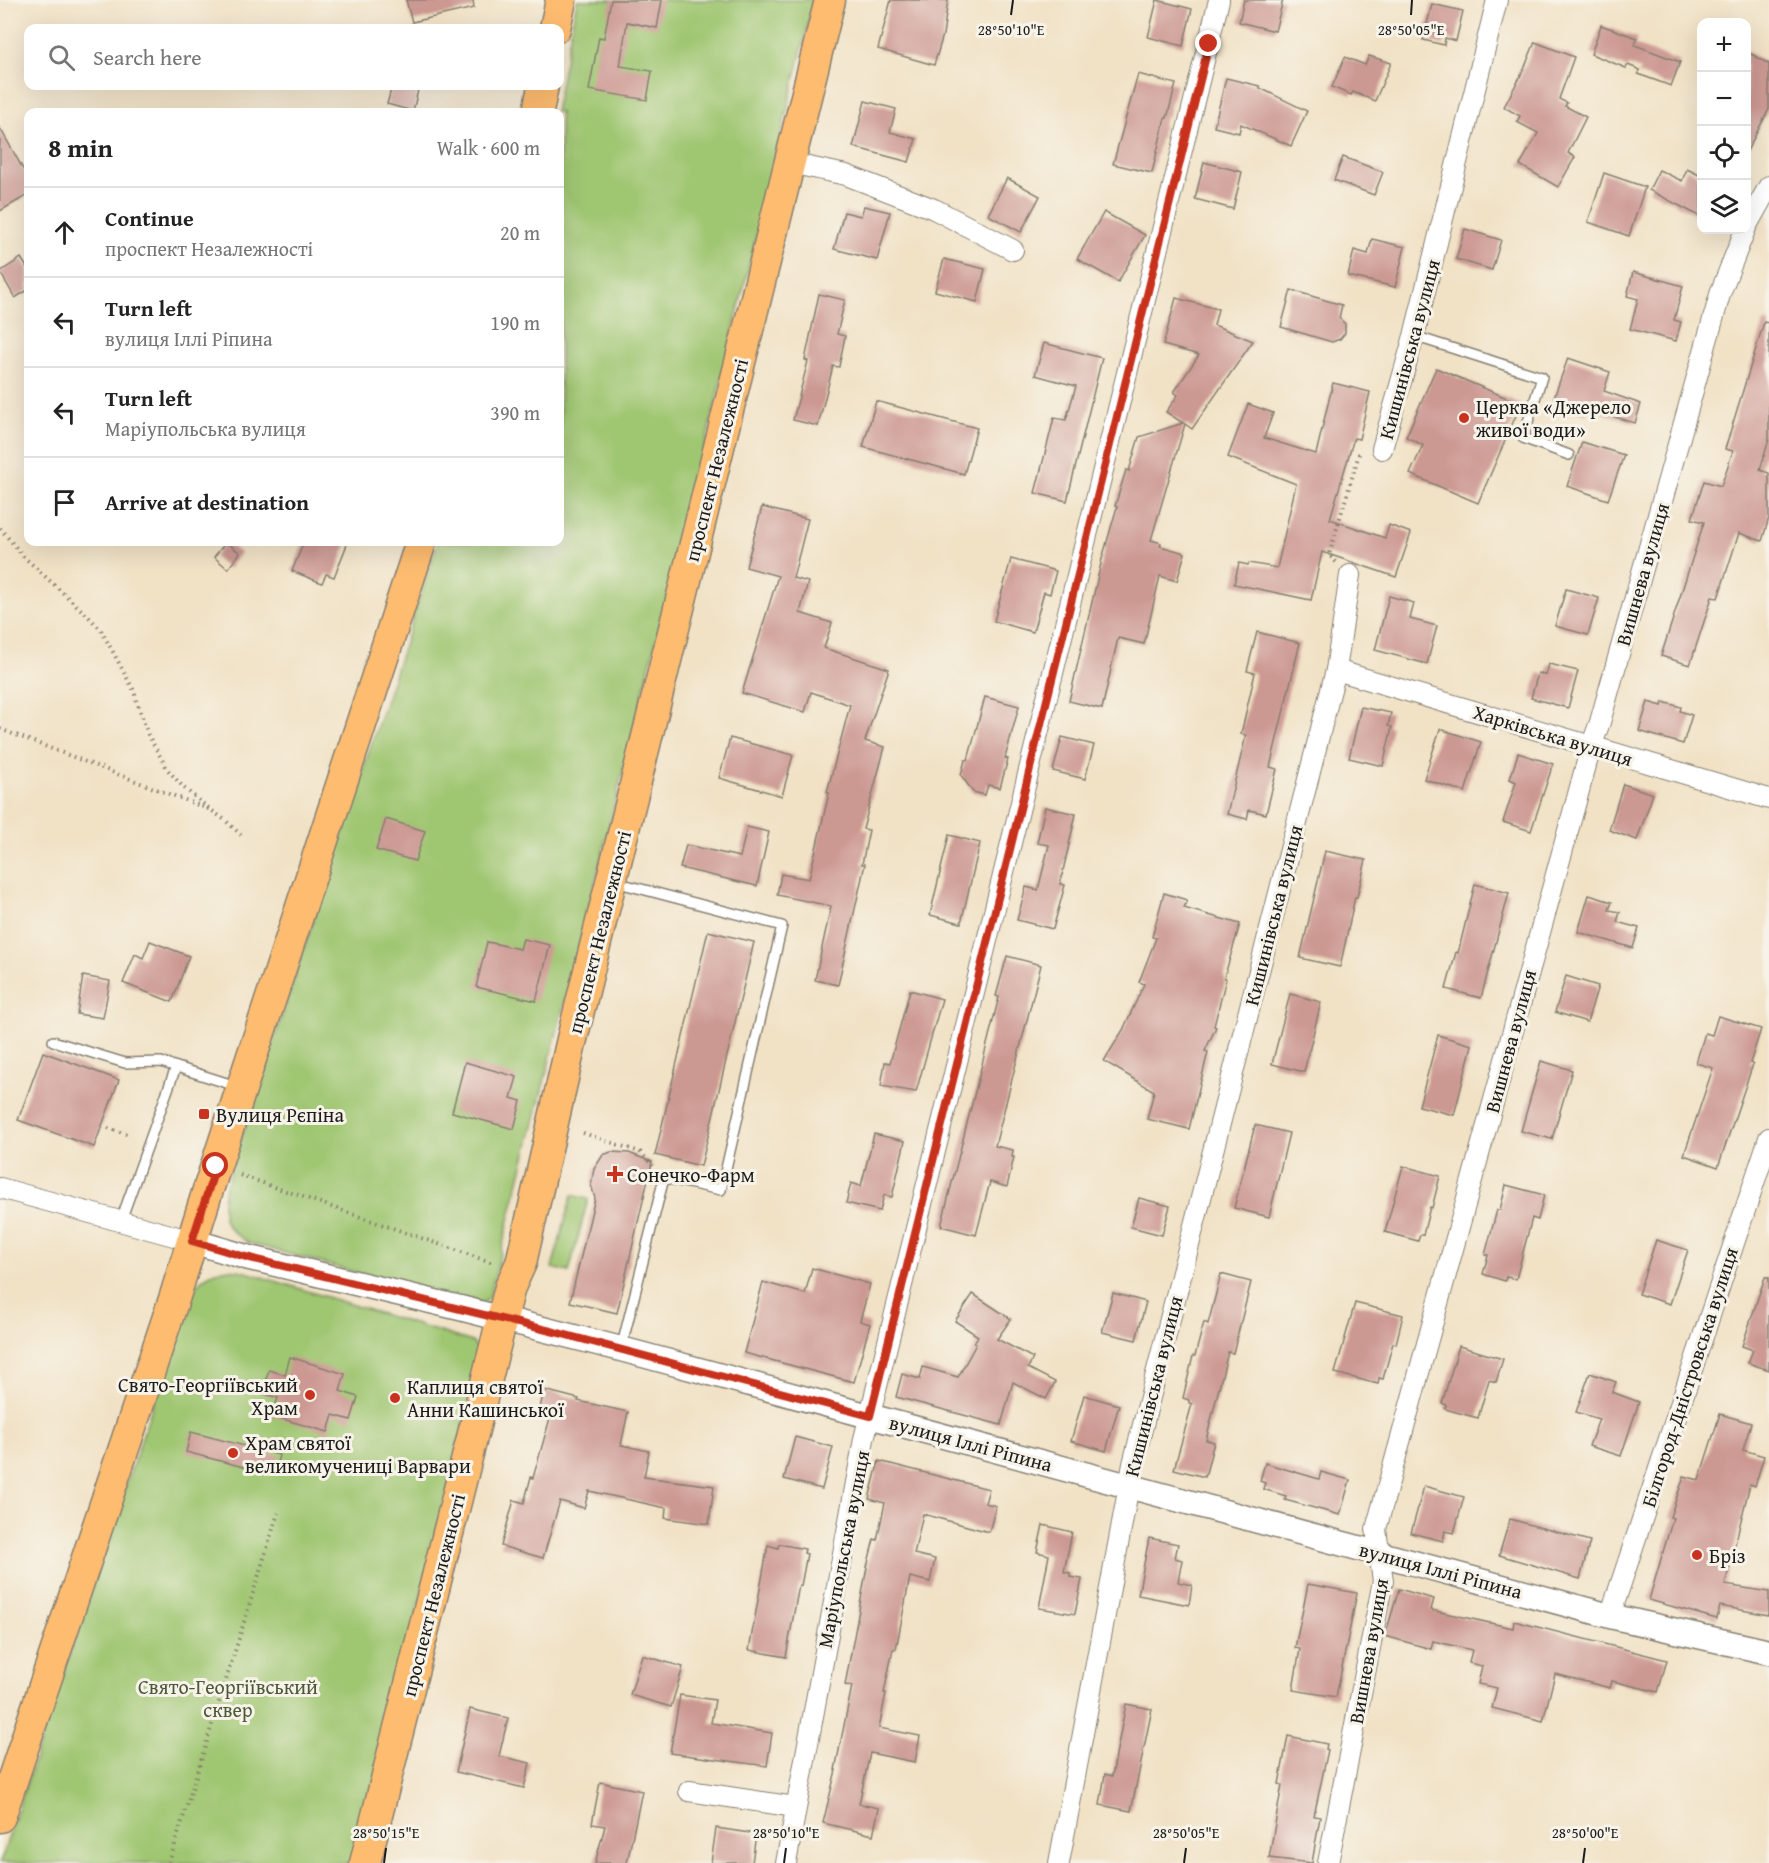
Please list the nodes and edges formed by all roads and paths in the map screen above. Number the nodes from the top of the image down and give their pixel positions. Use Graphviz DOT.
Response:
graph roads {
  1 [pos="561,0"];
  2 [pos="830,0"];
  3 [pos="1220,0"];
  4 [pos="1497,0"];
  5 [pos="556,24"];
  6 [pos="542,90"];
  7 [pos="539,108"];
  8 [pos="790,163"];
  9 [pos="1769,186"];
  10 [pos="1751,219"];
  11 [pos="1744,234"];
  12 [pos="1013,250"];
  13 [pos="1414,336"];
  14 [pos="1382,449"];
  15 [pos="1569,454"];
  16 [pos="0,528"];
  17 [pos="420,546"];
  18 [pos="1350,574"];
  19 [pos="1336,670"];
  20 [pos="0,729"];
  21 [pos="1591,747"];
  22 [pos="1769,800"];
  23 [pos="211,810"];
  24 [pos="241,836"];
  25 [pos="611,881"];
  26 [pos="53,1041"];
  27 [pos="176,1067"];
  28 [pos="242,1088"];
  29 [pos="108,1128"];
  30 [pos="583,1133"];
  31 [pos="129,1135"];
  32 [pos="1769,1138"];
  33 [pos="231,1172"];
  34 [pos="664,1178"];
  35 [pos="0,1188"];
  36 [pos="122,1220"];
  37 [pos="192,1241"];
  38 [pos="497,1264"];
  39 [pos="502,1318"];
  40 [pos="621,1349"];
  41 [pos="870,1416"];
  42 [pos="1128,1486"];
  43 [pos="278,1514"];
  44 [pos="1380,1554"];
  45 [pos="1610,1616"];
  46 [pos="1769,1652"];
  47 [pos="689,1791"];
  48 [pos="795,1807"];
  49 [pos="0,1817"];
  50 [pos="169,1863"];
  51 [pos="366,1863"];
  52 [pos="786,1863"];
  53 [pos="1059,1863"];
  54 [pos="1328,1863"];
  1 -- 5 [label="main road"];
  2 -- 8 [label="main road, проспект Незалежності"];
  3 -- 41 [label="street, Маріупольська вулиця"];
  4 -- 13 [label="street, Кишинівська вулиця"];
  6 -- 7 [label="main road"];
  8 -- 12 [label="street"];
  8 -- 25 [label="main road, проспект Незалежності"];
  9 -- 10 [label="street, Вишнева вулиця"];
  11 -- 21 [label="street, Вишнева вулиця"];
  13 -- 14 [label="street, Кишинівська вулиця"];
  13 -- 15 [label="lane"];
  14 -- 18 [label="path, Кишинівська вулиця"];
  16 -- 23 [label="path"];
  17 -- 28 [label="main road"];
  18 -- 19 [label="street, Кишинівська вулиця"];
  19 -- 21 [label="street, Харківська вулиця"];
  19 -- 42 [label="street, Кишинівська вулиця"];
  20 -- 23 [label="path"];
  21 -- 22 [label="street, Харківська вулиця"];
  21 -- 44 [label="street, Вишнева вулиця"];
  23 -- 24 [label="path"];
  25 -- 34 [label="lane"];
  25 -- 39 [label="main road, проспект Незалежності"];
  26 -- 27 [label="lane"];
  27 -- 28 [label="lane"];
  27 -- 36 [label="lane"];
  28 -- 37 [label="main road"];
  29 -- 31 [label="path"];
  30 -- 34 [label="path"];
  32 -- 45 [label="street, Білгород-Дністровська вулиця"];
  33 -- 38 [label="path"];
  34 -- 40 [label="lane"];
  35 -- 36 [label="street, вулиця Іллі Ріпина"];
  36 -- 37 [label="street, вулиця Іллі Ріпина"];
  37 -- 39 [label="street, вулиця Іллі Ріпина"];
  37 -- 49 [label="main road"];
  39 -- 40 [label="street, вулиця Іллі Ріпина"];
  39 -- 51 [label="main road, проспект Незалежності"];
  40 -- 41 [label="street, вулиця Іллі Ріпина"];
  41 -- 42 [label="street, вулиця Іллі Ріпина"];
  41 -- 48 [label="street, Маріупольська вулиця"];
  42 -- 44 [label="street, вулиця Іллі Ріпина"];
  42 -- 53 [label="street, Кишинівська вулиця"];
  43 -- 50 [label="path"];
  44 -- 45 [label="street, вулиця Іллі Ріпина"];
  44 -- 54 [label="street, Вишнева вулиця"];
  45 -- 46 [label="street, вулиця Іллі Ріпина"];
  47 -- 48 [label="street"];
  48 -- 52 [label="street, Маріупольська вулиця"];
}
